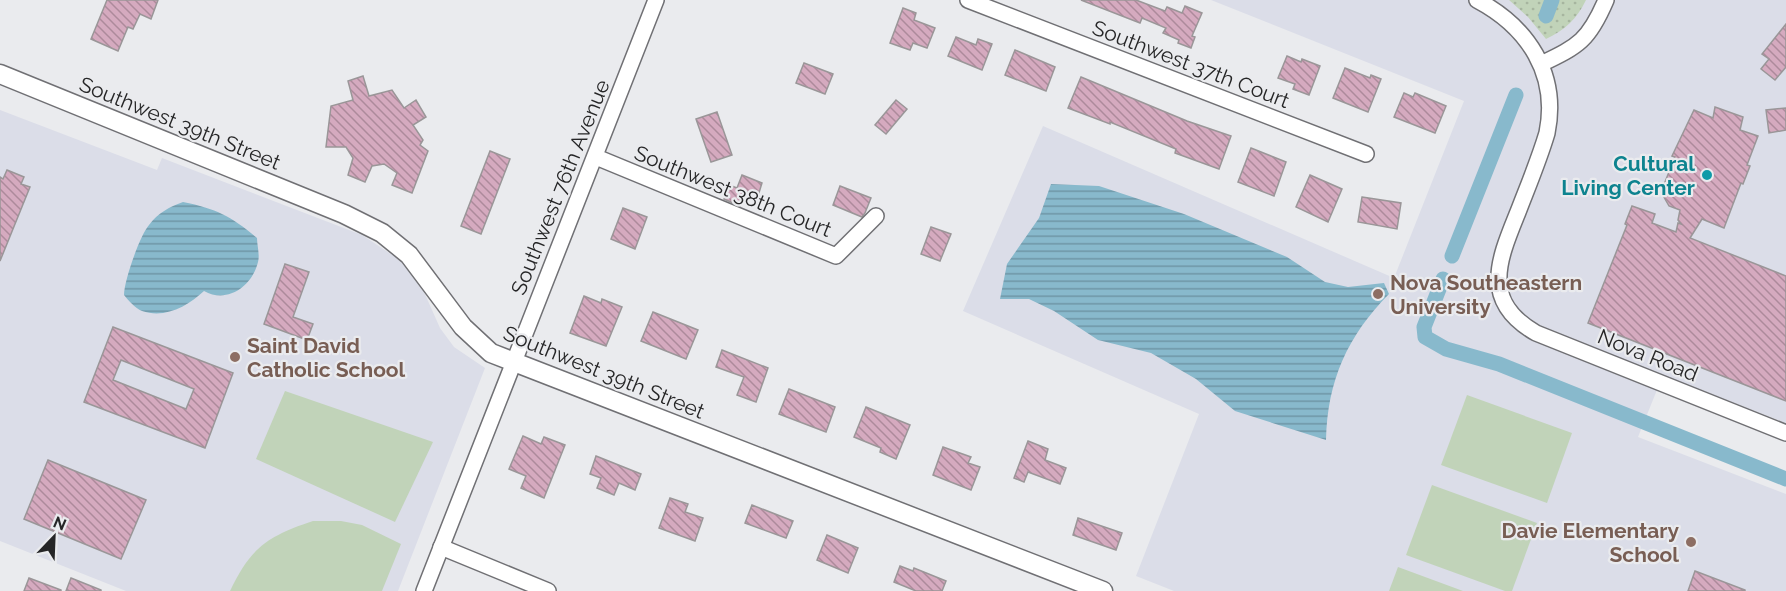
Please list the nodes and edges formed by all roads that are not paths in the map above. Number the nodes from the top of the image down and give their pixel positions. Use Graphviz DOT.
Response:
graph roads {
  1 [pos="656,0"];
  2 [pos="968,0"];
  3 [pos="1477,0"];
  4 [pos="1606,0"];
  5 [pos="1541,64"];
  6 [pos="0,74"];
  7 [pos="1366,154"];
  8 [pos="596,157"];
  9 [pos="876,216"];
  10 [pos="512,361"];
  11 [pos="1786,434"];
  12 [pos="441,548"];
  13 [pos="424,591"];
  14 [pos="548,591"];
  15 [pos="1103,591"];
  1 -- 8 [label="street, Southwest 76th Avenue"];
  2 -- 7 [label="street, Southwest 37th Court"];
  3 -- 5 [label="street"];
  4 -- 5 [label="street"];
  5 -- 11 [label="street, Nova Road"];
  6 -- 10 [label="street, Southwest 39th Street"];
  8 -- 9 [label="street, Southwest 38th Court"];
  8 -- 10 [label="street, Southwest 76th Avenue"];
  10 -- 12 [label="street, Southwest 76th Avenue"];
  10 -- 15 [label="street, Southwest 39th Street"];
  12 -- 13 [label="street, Southwest 76th Avenue"];
  12 -- 14 [label="street"];
}
